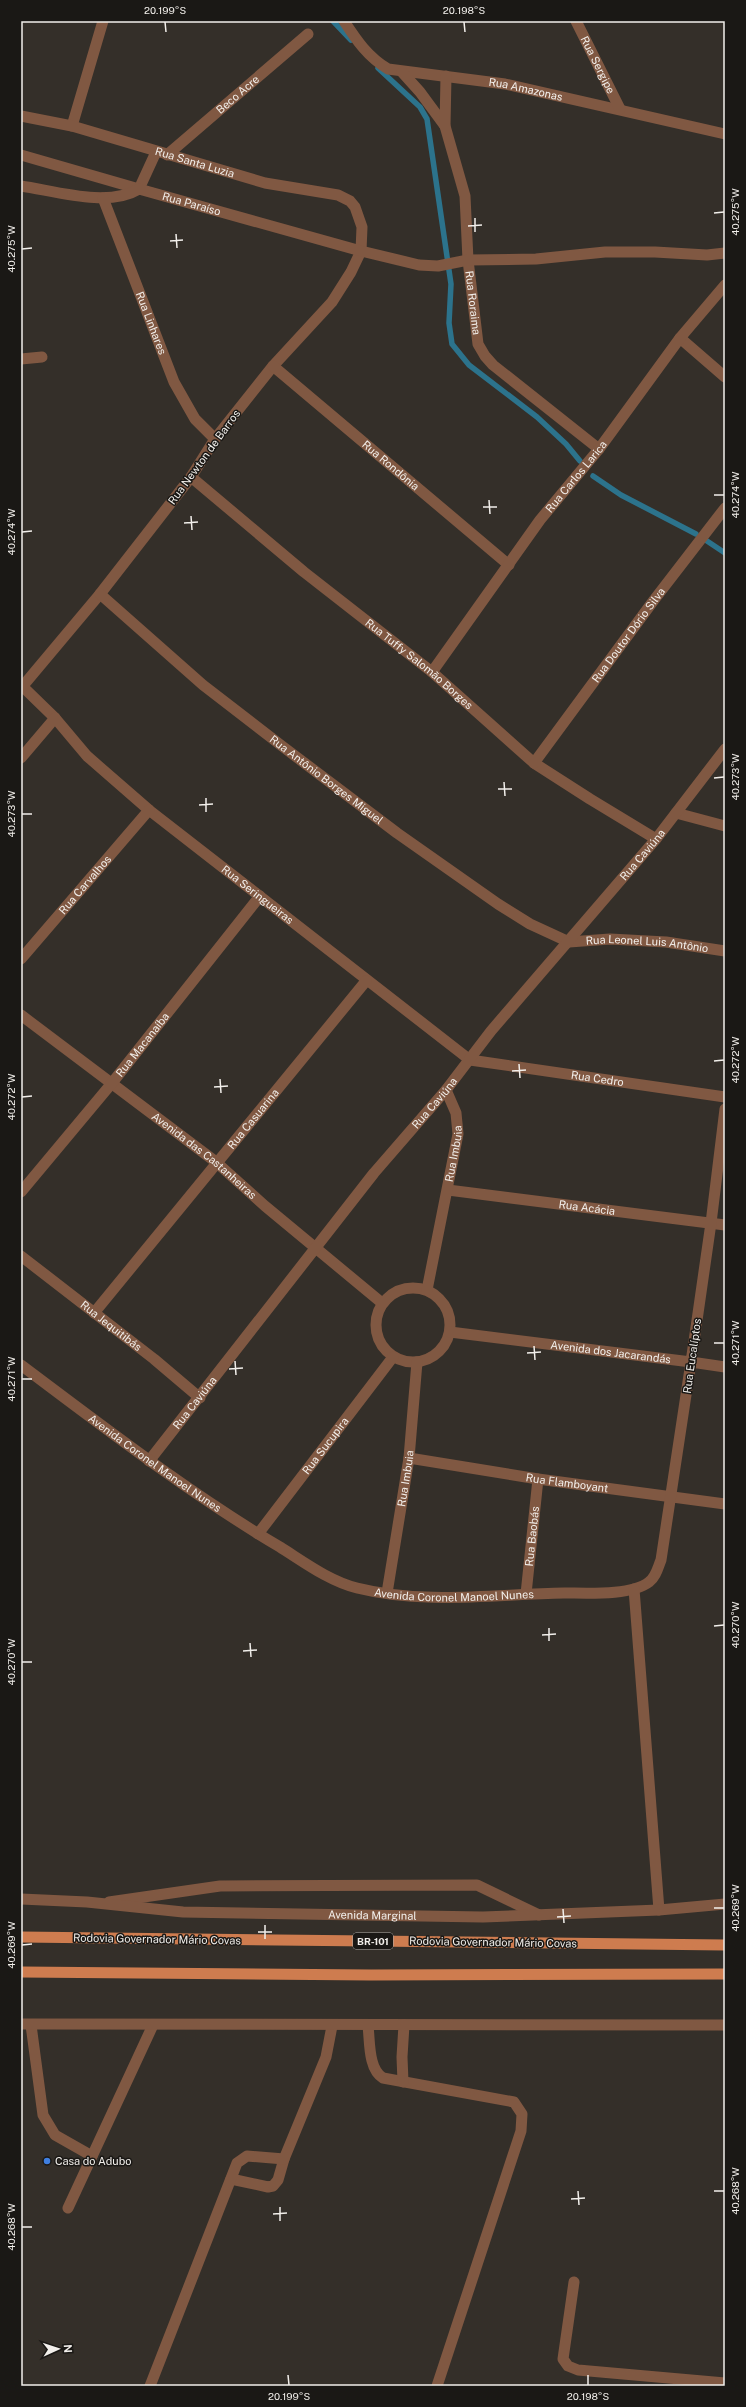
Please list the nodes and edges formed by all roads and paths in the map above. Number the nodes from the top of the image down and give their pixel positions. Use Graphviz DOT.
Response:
graph roads {
  1 [pos="103,21"];
  2 [pos="344,21"];
  3 [pos="576,21"];
  4 [pos="308,34"];
  5 [pos="402,72"];
  6 [pos="446,76"];
  7 [pos="620,109"];
  8 [pos="21,116"];
  9 [pos="72,126"];
  10 [pos="445,126"];
  11 [pos="724,138"];
  12 [pos="21,154"];
  13 [pos="161,154"];
  14 [pos="21,186"];
  15 [pos="139,189"];
  16 [pos="103,198"];
  17 [pos="360,218"];
  18 [pos="361,251"];
  19 [pos="725,253"];
  20 [pos="463,262"];
  21 [pos="725,285"];
  22 [pos="680,338"];
  23 [pos="42,357"];
  24 [pos="21,359"];
  25 [pos="273,366"];
  26 [pos="725,377"];
  27 [pos="215,439"];
  28 [pos="599,449"];
  29 [pos="191,477"];
  30 [pos="725,508"];
  31 [pos="509,565"];
  32 [pos="100,594"];
  33 [pos="432,672"];
  34 [pos="22,686"];
  35 [pos="55,718"];
  36 [pos="725,749"];
  37 [pos="21,758"];
  38 [pos="534,763"];
  39 [pos="149,810"];
  40 [pos="676,813"];
  41 [pos="725,826"];
  42 [pos="656,839"];
  43 [pos="260,896"];
  44 [pos="569,942"];
  45 [pos="725,951"];
  46 [pos="21,959"];
  47 [pos="366,981"];
  48 [pos="21,1015"];
  49 [pos="470,1060"];
  50 [pos="112,1083"];
  51 [pos="446,1090"];
  52 [pos="725,1097"];
  53 [pos="725,1109"];
  54 [pos="216,1162"];
  55 [pos="448,1190"];
  56 [pos="21,1192"];
  57 [pos="711,1223"];
  58 [pos="725,1225"];
  59 [pos="316,1247"];
  60 [pos="21,1256"];
  61 [pos="427,1290"];
  62 [pos="382,1303"];
  63 [pos="94,1313"];
  64 [pos="450,1332"];
  65 [pos="393,1357"];
  66 [pos="417,1362"];
  67 [pos="691,1362"];
  68 [pos="21,1365"];
  69 [pos="725,1367"];
  70 [pos="200,1398"];
  71 [pos="409,1458"];
  72 [pos="149,1461"];
  73 [pos="538,1479"];
  74 [pos="672,1496"];
  75 [pos="725,1504"];
  76 [pos="258,1534"];
  77 [pos="634,1589"];
  78 [pos="387,1593"];
  79 [pos="526,1594"];
  80 [pos="21,1899"];
  81 [pos="101,1904"];
  82 [pos="725,1904"];
  83 [pos="659,1910"];
  84 [pos="539,1914"];
  85 [pos="21,1938"];
  86 [pos="725,1942"];
  87 [pos="705,1944"];
  88 [pos="725,1945"];
  89 [pos="21,1972"];
  90 [pos="725,1974"];
  91 [pos="26,2024"];
  92 [pos="153,2025"];
  93 [pos="404,2025"];
  94 [pos="725,2025"];
  95 [pos="332,2026"];
  96 [pos="368,2026"];
  97 [pos="403,2082"];
  98 [pos="92,2156"];
  99 [pos="284,2159"];
  100 [pos="231,2179"];
  101 [pos="68,2208"];
  102 [pos="574,2282"];
  103 [pos="725,2383"];
  104 [pos="150,2386"];
  105 [pos="437,2386"];
  1 -- 9 [label="street"];
  2 -- 5 [label="street, Rua Amazonas"];
  3 -- 7 [label="street, Rua Sergipe"];
  4 -- 13 [label="street, Beco Acre"];
  5 -- 6 [label="street, Rua Amazonas"];
  5 -- 10 [label="street, Rua Roraima"];
  6 -- 7 [label="street, Rua Amazonas"];
  6 -- 10 [label="street, Rua Roraima"];
  7 -- 11 [label="street, Rua Amazonas"];
  8 -- 9 [label="street, Rua Santa Luzia"];
  9 -- 13 [label="street, Rua Santa Luzia"];
  10 -- 20 [label="street, Rua Roraima"];
  12 -- 15 [label="street, Rua Paraíso"];
  13 -- 15 [label="street"];
  13 -- 17 [label="street, Rua Santa Luzia"];
  14 -- 16 [label="street"];
  15 -- 16 [label="street"];
  15 -- 18 [label="street, Rua Paraíso"];
  16 -- 27 [label="street, Rua Linhares"];
  17 -- 18 [label="street, Rua Newton de Barros"];
  18 -- 20 [label="street, Rua Paraíso"];
  18 -- 25 [label="street, Rua Newton de Barros"];
  19 -- 20 [label="street, Rua Paraíso"];
  20 -- 28 [label="street, Rua Roraima"];
  21 -- 22 [label="street, Rua Carlos Larica"];
  22 -- 26 [label="street"];
  22 -- 28 [label="street, Rua Carlos Larica"];
  23 -- 24 [label="street"];
  25 -- 27 [label="street, Rua Newton de Barros"];
  25 -- 31 [label="street, Rua Rondônia"];
  27 -- 29 [label="street, Rua Newton de Barros"];
  28 -- 31 [label="street, Rua Carlos Larica"];
  29 -- 32 [label="street, Rua Newton de Barros"];
  29 -- 33 [label="street, Rua Tuffy Salomão Borges"];
  30 -- 38 [label="street, Rua Doutor Dório Silva"];
  31 -- 33 [label="street, Rua Carlos Larica"];
  32 -- 34 [label="street, Rua Newton de Barros"];
  32 -- 44 [label="street, Rua Antônio Borges Miguel"];
  33 -- 38 [label="street, Rua Tuffy Salomão Borges"];
  34 -- 35 [label="street, Rua Seringueiras"];
  35 -- 37 [label="street"];
  35 -- 39 [label="street, Rua Seringueiras"];
  36 -- 40 [label="street, Rua Caviúna"];
  38 -- 42 [label="street, Rua Tuffy Salomão Borges"];
  39 -- 43 [label="street, Rua Seringueiras"];
  39 -- 46 [label="street, Rua Carvalhos"];
  40 -- 41 [label="street"];
  40 -- 42 [label="street, Rua Caviúna"];
  42 -- 44 [label="street, Rua Caviúna"];
  43 -- 47 [label="street, Rua Seringueiras"];
  43 -- 50 [label="street, Rua Macanaíba"];
  44 -- 45 [label="street, Rua Leonel Luis Antônio"];
  44 -- 49 [label="street, Rua Caviúna"];
  47 -- 49 [label="street, Rua Seringueiras"];
  47 -- 54 [label="street, Rua Casuarina"];
  48 -- 50 [label="street, Avenida das Castanheiras"];
  49 -- 51 [label="street, Rua Caviúna"];
  49 -- 52 [label="street, Rua Cedro"];
  50 -- 54 [label="street, Avenida das Castanheiras"];
  50 -- 56 [label="street, Rua Macanaíba"];
  51 -- 55 [label="street, Rua Imbuia"];
  51 -- 59 [label="street, Rua Caviúna"];
  53 -- 57 [label="street, Rua Eucalíptos"];
  54 -- 59 [label="street, Avenida das Castanheiras"];
  54 -- 63 [label="street, Rua Casuarina"];
  55 -- 57 [label="street, Rua Acácia"];
  55 -- 61 [label="street, Rua Imbuia"];
  57 -- 58 [label="street, Rua Acácia"];
  57 -- 67 [label="street, Rua Eucalíptos"];
  59 -- 62 [label="street, Avenida das Castanheiras"];
  59 -- 70 [label="street, Rua Caviúna"];
  60 -- 63 [label="street, Rua Jequitibás"];
  61 -- 62 [label="street"];
  61 -- 64 [label="street"];
  62 -- 65 [label="street"];
  63 -- 70 [label="street, Rua Jequitibás"];
  64 -- 66 [label="street"];
  64 -- 67 [label="street, Avenida dos Jacarandás"];
  65 -- 66 [label="street"];
  65 -- 76 [label="street, Rua Sucupira"];
  66 -- 71 [label="street, Rua Imbuia"];
  67 -- 69 [label="street, Avenida dos Jacarandás"];
  67 -- 74 [label="street, Rua Eucalíptos"];
  68 -- 72 [label="street, Avenida Coronel Manoel Nunes"];
  70 -- 72 [label="street, Rua Caviúna"];
  71 -- 73 [label="street, Rua Flamboyant"];
  71 -- 78 [label="street, Rua Imbuia"];
  72 -- 76 [label="street, Avenida Coronel Manoel Nunes"];
  73 -- 74 [label="street, Rua Flamboyant"];
  73 -- 79 [label="street, Rua Baobás"];
  74 -- 75 [label="street, Rua Flamboyant"];
  74 -- 77 [label="street, Rua Eucalíptos"];
  76 -- 78 [label="street, Avenida Coronel Manoel Nunes"];
  77 -- 79 [label="street, Avenida Coronel Manoel Nunes"];
  77 -- 83 [label="street"];
  78 -- 79 [label="street, Avenida Coronel Manoel Nunes"];
  80 -- 81 [label="street, Avenida Marginal"];
  81 -- 84 [label="street, Avenida Marginal"];
  81 -- 84 [label="street"];
  82 -- 83 [label="street, Avenida Marginal"];
  83 -- 84 [label="street, Avenida Marginal"];
  85 -- 87 [label="main road, Rodovia Governador Mário Covas / BR-101"];
  86 -- 87 [label="main road"];
  87 -- 88 [label="main road, Rodovia Governador Mário Covas / BR-101"];
  89 -- 90 [label="main road"];
  91 -- 92 [label="street"];
  91 -- 98 [label="street"];
  92 -- 95 [label="street"];
  92 -- 98 [label="street"];
  93 -- 94 [label="street"];
  93 -- 96 [label="street"];
  93 -- 97 [label="street"];
  95 -- 96 [label="street"];
  95 -- 99 [label="street"];
  96 -- 97 [label="street"];
  97 -- 105 [label="street"];
  98 -- 101 [label="street"];
  99 -- 100 [label="street"];
  99 -- 100 [label="street"];
  100 -- 104 [label="street"];
  102 -- 103 [label="street"];
}
